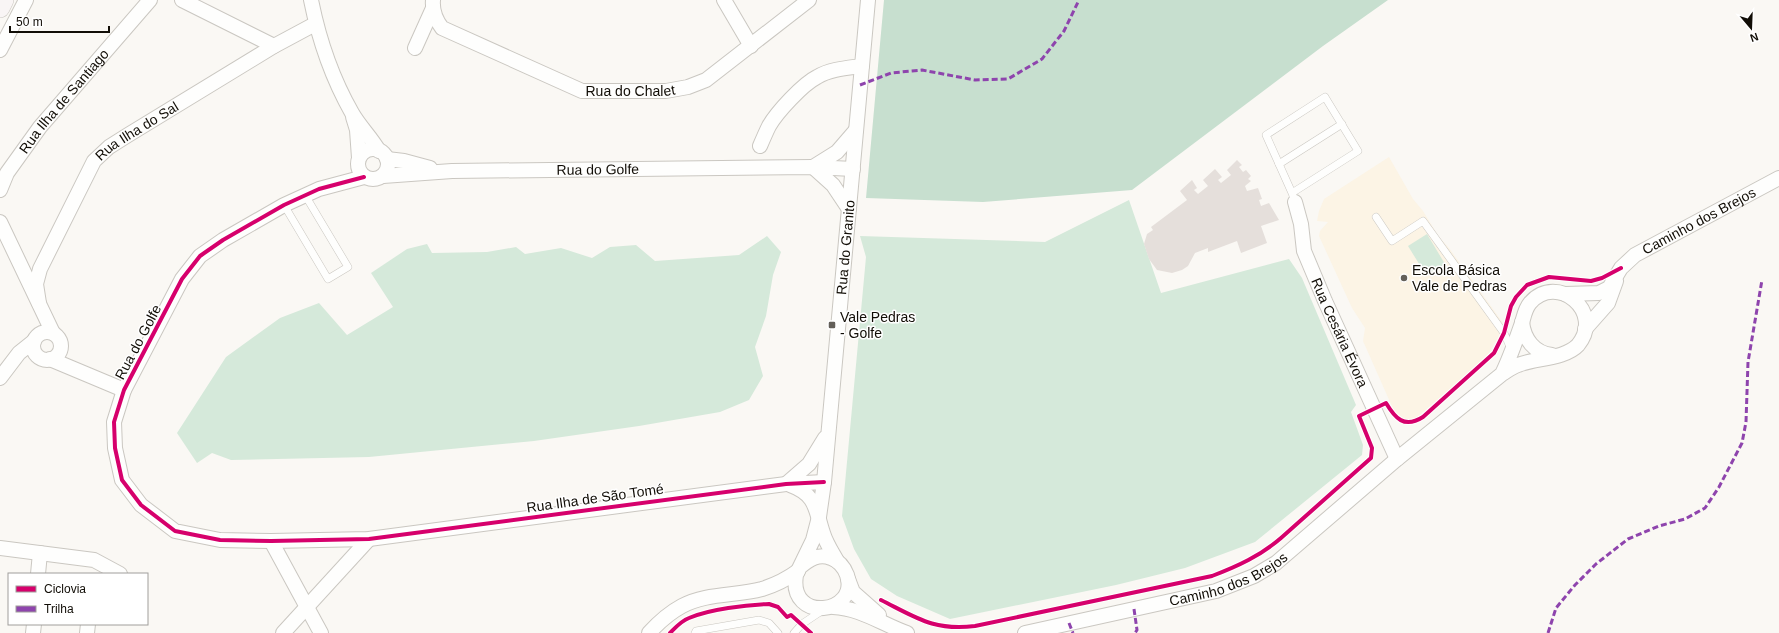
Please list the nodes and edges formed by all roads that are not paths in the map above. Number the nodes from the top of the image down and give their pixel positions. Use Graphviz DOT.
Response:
graph roads {
  1 [pos="4,0"];
  2 [pos="26,0"];
  3 [pos="150,0"];
  4 [pos="182,0"];
  5 [pos="311,0"];
  6 [pos="724,0"];
  7 [pos="809,0"];
  8 [pos="868,0"];
  9 [pos="433,4"];
  10 [pos="0,8"];
  11 [pos="316,24"];
  12 [pos="274,46"];
  13 [pos="751,46"];
  14 [pos="415,48"];
  15 [pos="0,50"];
  16 [pos="862,66"];
  17 [pos="353,114"];
  18 [pos="1342,124"];
  19 [pos="856,130"];
  20 [pos="760,146"];
  21 [pos="383,155"];
  22 [pos="1279,164"];
  23 [pos="360,166"];
  24 [pos="813,167"];
  25 [pos="853,169"];
  26 [pos="452,172"];
  27 [pos="383,176"];
  28 [pos="1779,178"];
  29 [pos="0,190"];
  30 [pos="305,195"];
  31 [pos="1293,197"];
  32 [pos="284,205"];
  33 [pos="849,209"];
  34 [pos="1376,217"];
  35 [pos="0,222"];
  36 [pos="42,265"];
  37 [pos="22,268"];
  38 [pos="1621,268"];
  39 [pos="1564,294"];
  40 [pos="39,304"];
  41 [pos="1522,322"];
  42 [pos="1585,329"];
  43 [pos="47,338"];
  44 [pos="1512,351"];
  45 [pos="19,353"];
  46 [pos="1557,355"];
  47 [pos="45,359"];
  48 [pos="79,371"];
  49 [pos="1502,374"];
  50 [pos="0,378"];
  51 [pos="124,390"];
  52 [pos="828,432"];
  53 [pos="1397,459"];
  54 [pos="824,482"];
  55 [pos="786,484"];
  56 [pos="819,517"];
  57 [pos="369,539"];
  58 [pos="271,541"];
  59 [pos="0,548"];
  60 [pos="40,553"];
  61 [pos="837,561"];
  62 [pos="93,567"];
  63 [pos="799,569"];
  64 [pos="38,573"];
  65 [pos="116,573"];
  66 [pos="848,577"];
  67 [pos="762,589"];
  68 [pos="799,597"];
  69 [pos="307,607"];
  70 [pos="828,608"];
  71 [pos="903,632"];
  72 [pos="283,633"];
  73 [pos="321,633"];
  74 [pos="649,633"];
  75 [pos="695,633"];
  76 [pos="778,633"];
  77 [pos="794,633"];
  78 [pos="1025,633"];
  1 -- 10 [label="main road"];
  2 -- 15 [label="street"];
  3 -- 29 [label="street, Rua Ilha de Santiago"];
  4 -- 12 [label="street"];
  5 -- 11 [label="street"];
  6 -- 13 [label="street"];
  7 -- 13 [label="street, Rua do Chalet"];
  8 -- 16 [label="street, Rua do Granito"];
  9 -- 13 [label="street, Rua do Chalet"];
  9 -- 14 [label="street"];
  11 -- 12 [label="street, Rua Ilha do Sal"];
  11 -- 17 [label="street"];
  12 -- 36 [label="street, Rua Ilha do Sal"];
  16 -- 19 [label="street, Rua do Granito"];
  16 -- 20 [label="street"];
  17 -- 21 [label="street"];
  17 -- 23 [label="street"];
  18 -- 22 [label="lane"];
  18 -- 22 [label="lane"];
  18 -- 31 [label="lane"];
  19 -- 24 [label="street"];
  19 -- 25 [label="street, Rua do Granito"];
  21 -- 23 [label="street"];
  21 -- 26 [label="street"];
  21 -- 27 [label="street"];
  22 -- 31 [label="lane"];
  23 -- 27 [label="street, Rua do Golfe"];
  23 -- 30 [label="street, Rua do Golfe"];
  24 -- 25 [label="street, Rua do Golfe"];
  24 -- 26 [label="street, Rua do Golfe"];
  24 -- 33 [label="street"];
  25 -- 33 [label="street, Rua do Granito"];
  26 -- 27 [label="street, Rua do Golfe"];
  28 -- 38 [label="street, Caminho dos Brejos"];
  30 -- 32 [label="street, Rua do Golfe"];
  30 -- 32 [label="lane"];
  31 -- 53 [label="street, Rua Cesária Évora"];
  32 -- 51 [label="street, Rua do Golfe"];
  33 -- 52 [label="street, Rua do Granito"];
  34 -- 44 [label="lane"];
  35 -- 37 [label="street"];
  36 -- 37 [label="street"];
  36 -- 40 [label="street, Rua Ilha do Sal"];
  37 -- 40 [label="street"];
  38 -- 39 [label="street, Caminho dos Brejos"];
  38 -- 42 [label="street, Caminho dos Brejos"];
  39 -- 41 [label="street"];
  39 -- 42 [label="street"];
  40 -- 43 [label="street, Rua Ilha do Sal"];
  41 -- 44 [label="street"];
  41 -- 46 [label="street"];
  42 -- 46 [label="street"];
  43 -- 45 [label="street"];
  43 -- 47 [label="street"];
  43 -- 47 [label="street"];
  43 -- 48 [label="street"];
  44 -- 49 [label="street"];
  45 -- 47 [label="street"];
  45 -- 50 [label="street"];
  46 -- 49 [label="street, Caminho dos Brejos"];
  47 -- 48 [label="street"];
  48 -- 51 [label="street"];
  49 -- 53 [label="street, Caminho dos Brejos"];
  51 -- 58 [label="street, Rua do Golfe"];
  52 -- 54 [label="street, Rua do Granito"];
  52 -- 55 [label="street"];
  53 -- 78 [label="street, Caminho dos Brejos"];
  54 -- 55 [label="street, Rua Ilha de São Tomé"];
  54 -- 56 [label="street, Rua do Granito"];
  55 -- 56 [label="street"];
  55 -- 57 [label="street, Rua Ilha de São Tomé"];
  56 -- 61 [label="street, Rua do Granito"];
  56 -- 63 [label="street, Rua do Granito"];
  57 -- 58 [label="street, Rua do Golfe"];
  57 -- 69 [label="street"];
  58 -- 69 [label="street"];
  59 -- 60 [label="street"];
  60 -- 62 [label="street"];
  60 -- 64 [label="street"];
  61 -- 63 [label="street"];
  61 -- 66 [label="street"];
  62 -- 65 [label="street"];
  63 -- 67 [label="street"];
  63 -- 68 [label="street"];
  66 -- 70 [label="street"];
  66 -- 71 [label="street"];
  67 -- 68 [label="street"];
  67 -- 74 [label="street"];
  68 -- 70 [label="street"];
  69 -- 72 [label="street"];
  69 -- 73 [label="street"];
  70 -- 71 [label="street"];
  70 -- 77 [label="lane"];
  75 -- 76 [label="lane"];
}
